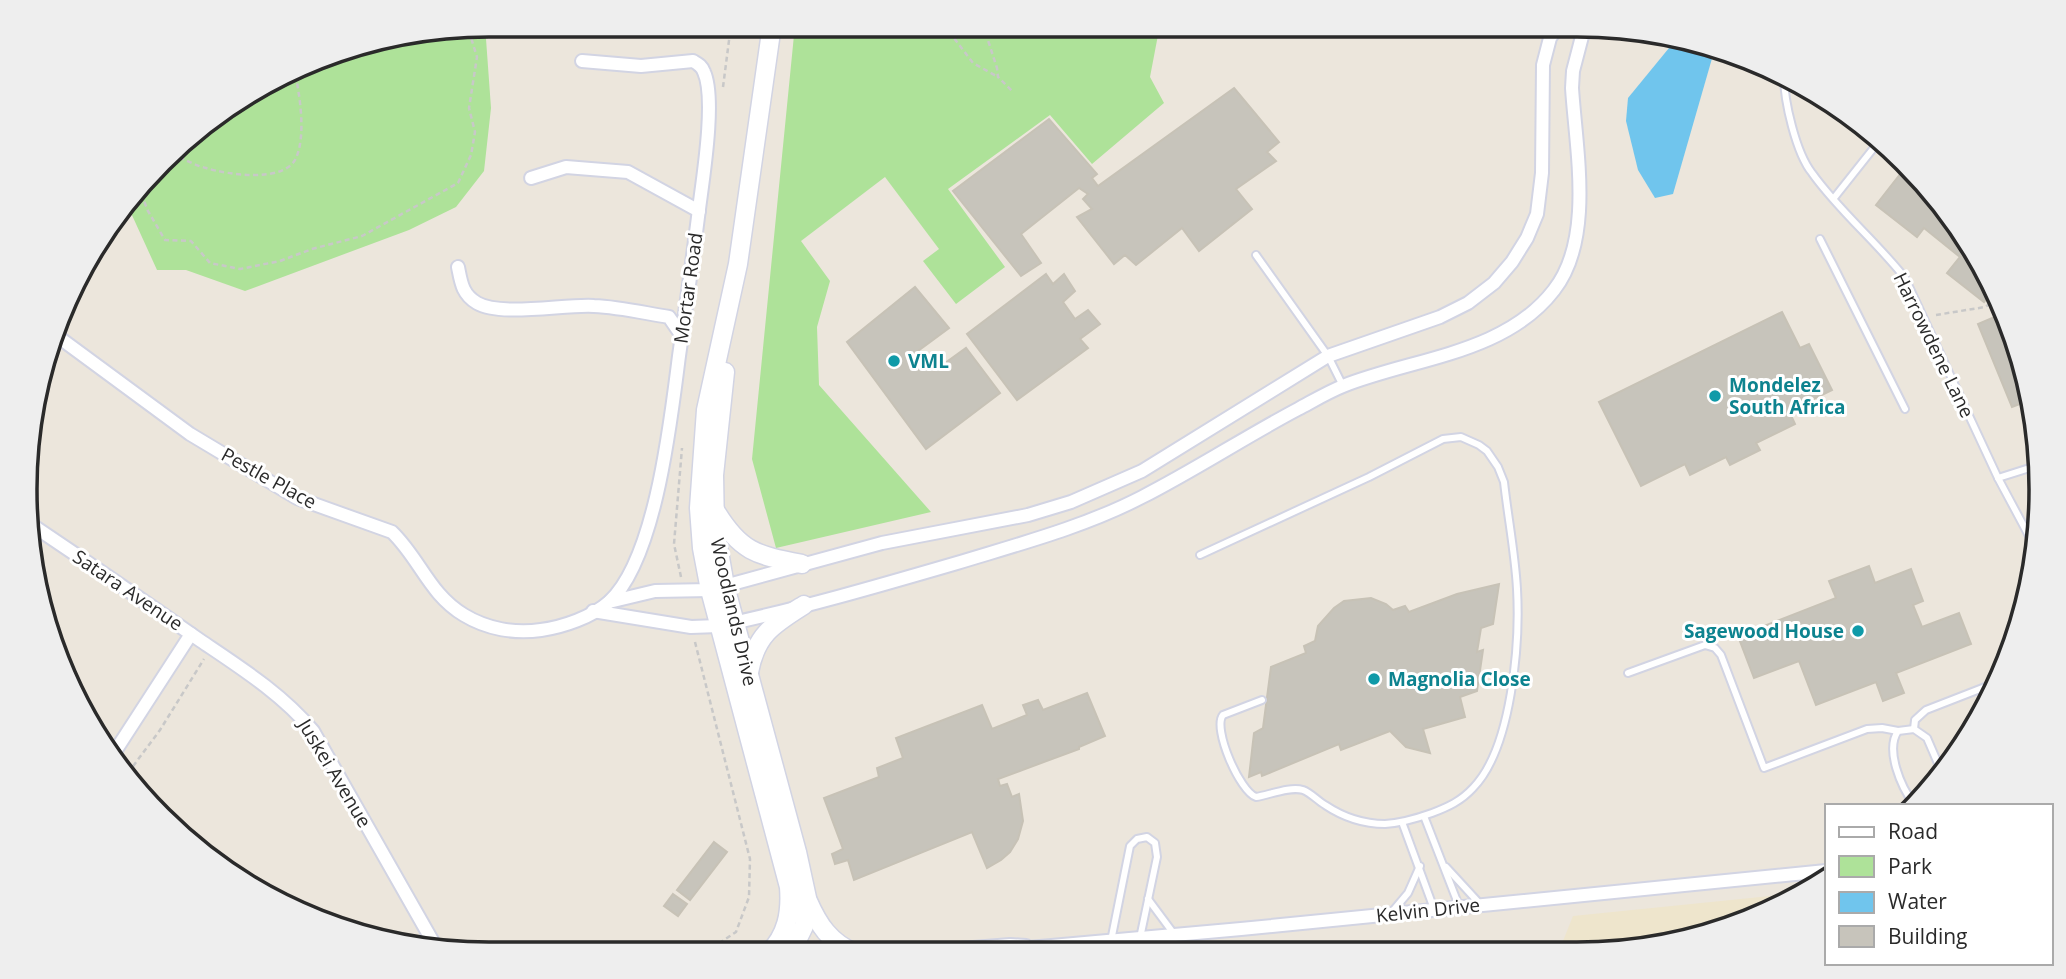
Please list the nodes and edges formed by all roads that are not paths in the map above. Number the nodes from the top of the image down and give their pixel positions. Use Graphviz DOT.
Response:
graph roads {
  1 [pos="770,37"];
  2 [pos="1551,37"];
  3 [pos="1582,37"];
  4 [pos="582,61"];
  5 [pos="1784,87"];
  6 [pos="1874,148"];
  7 [pos="531,178"];
  8 [pos="1834,198"];
  9 [pos="699,211"];
  10 [pos="1820,239"];
  11 [pos="1255,255"];
  12 [pos="738,264"];
  13 [pos="458,267"];
  14 [pos="682,336"];
  15 [pos="62,340"];
  16 [pos="1328,356"];
  17 [pos="1343,386"];
  18 [pos="1905,409"];
  19 [pos="2028,468"];
  20 [pos="1998,478"];
  21 [pos="713,507"];
  22 [pos="39,530"];
  23 [pos="2027,532"];
  24 [pos="1200,555"];
  25 [pos="802,564"];
  26 [pos="717,588"];
  27 [pos="609,602"];
  28 [pos="804,605"];
  29 [pos="593,611"];
  30 [pos="727,624"];
  31 [pos="191,634"];
  32 [pos="748,673"];
  33 [pos="1628,673"];
  34 [pos="1984,687"];
  35 [pos="1262,699"];
  36 [pos="1913,729"];
  37 [pos="1898,731"];
  38 [pos="118,747"];
  39 [pos="1937,763"];
  40 [pos="1909,796"];
  41 [pos="1424,816"];
  42 [pos="1402,822"];
  43 [pos="1420,866"];
  44 [pos="1444,866"];
  45 [pos="1819,872"];
  46 [pos="807,898"];
  47 [pos="1148,899"];
  48 [pos="1480,904"];
  49 [pos="1459,906"];
  50 [pos="1434,909"];
  51 [pos="1391,914"];
  52 [pos="1175,935"];
  53 [pos="431,938"];
  54 [pos="1140,939"];
  55 [pos="1111,941"];
  56 [pos="783,942"];
  57 [pos="791,942"];
  58 [pos="837,942"];
  59 [pos="1099,942"];
  1 -- 12 [label="main road, Woodlands Drive"];
  2 -- 16 [label="street"];
  3 -- 17 [label="street"];
  4 -- 9 [label="street, Mortar Road"];
  5 -- 8 [label="lane, Harrowdene Lane"];
  6 -- 8 [label="lane"];
  7 -- 9 [label="street"];
  8 -- 20 [label="lane, Harrowdene Lane"];
  9 -- 14 [label="street, Mortar Road"];
  10 -- 18 [label="lane"];
  11 -- 16 [label="lane"];
  12 -- 21 [label="main road, Woodlands Drive"];
  12 -- 26 [label="main road, Woodlands Drive"];
  13 -- 14 [label="street"];
  14 -- 27 [label="street, Mortar Road"];
  15 -- 29 [label="street, Pestle Place"];
  16 -- 17 [label="lane"];
  16 -- 25 [label="street"];
  17 -- 28 [label="street"];
  19 -- 20 [label="lane"];
  20 -- 23 [label="lane, Harrowdene Lane"];
  21 -- 25 [label="main road"];
  21 -- 26 [label="main road, Woodlands Drive"];
  22 -- 31 [label="street, Satara Avenue"];
  24 -- 41 [label="lane"];
  25 -- 26 [label="street"];
  26 -- 27 [label="street"];
  26 -- 30 [label="main road, Woodlands Drive"];
  27 -- 29 [label="street, Mortar Road"];
  28 -- 30 [label="street"];
  28 -- 32 [label="main road"];
  29 -- 30 [label="street"];
  30 -- 32 [label="main road, Woodlands Drive"];
  30 -- 56 [label="main road, Woodlands Drive"];
  31 -- 38 [label="street"];
  31 -- 53 [label="street, Juskei Avenue"];
  32 -- 46 [label="main road, Woodlands Drive"];
  33 -- 37 [label="lane"];
  34 -- 36 [label="lane"];
  35 -- 42 [label="lane"];
  36 -- 37 [label="lane"];
  36 -- 39 [label="lane"];
  37 -- 40 [label="lane"];
  41 -- 42 [label="lane"];
  41 -- 44 [label="lane"];
  42 -- 43 [label="lane"];
  43 -- 50 [label="lane"];
  43 -- 51 [label="lane"];
  44 -- 48 [label="lane"];
  44 -- 49 [label="lane"];
  45 -- 48 [label="street, Kelvin Drive"];
  46 -- 57 [label="main road, Woodlands Drive"];
  46 -- 58 [label="main road"];
  47 -- 52 [label="lane"];
  47 -- 54 [label="lane"];
  47 -- 55 [label="lane"];
  48 -- 49 [label="street, Kelvin Drive"];
  49 -- 50 [label="street, Kelvin Drive"];
  50 -- 51 [label="street, Kelvin Drive"];
  51 -- 52 [label="street, Kelvin Drive"];
  52 -- 54 [label="street, Kelvin Drive"];
  54 -- 55 [label="street, Kelvin Drive"];
  55 -- 59 [label="street, Kelvin Drive"];
}
